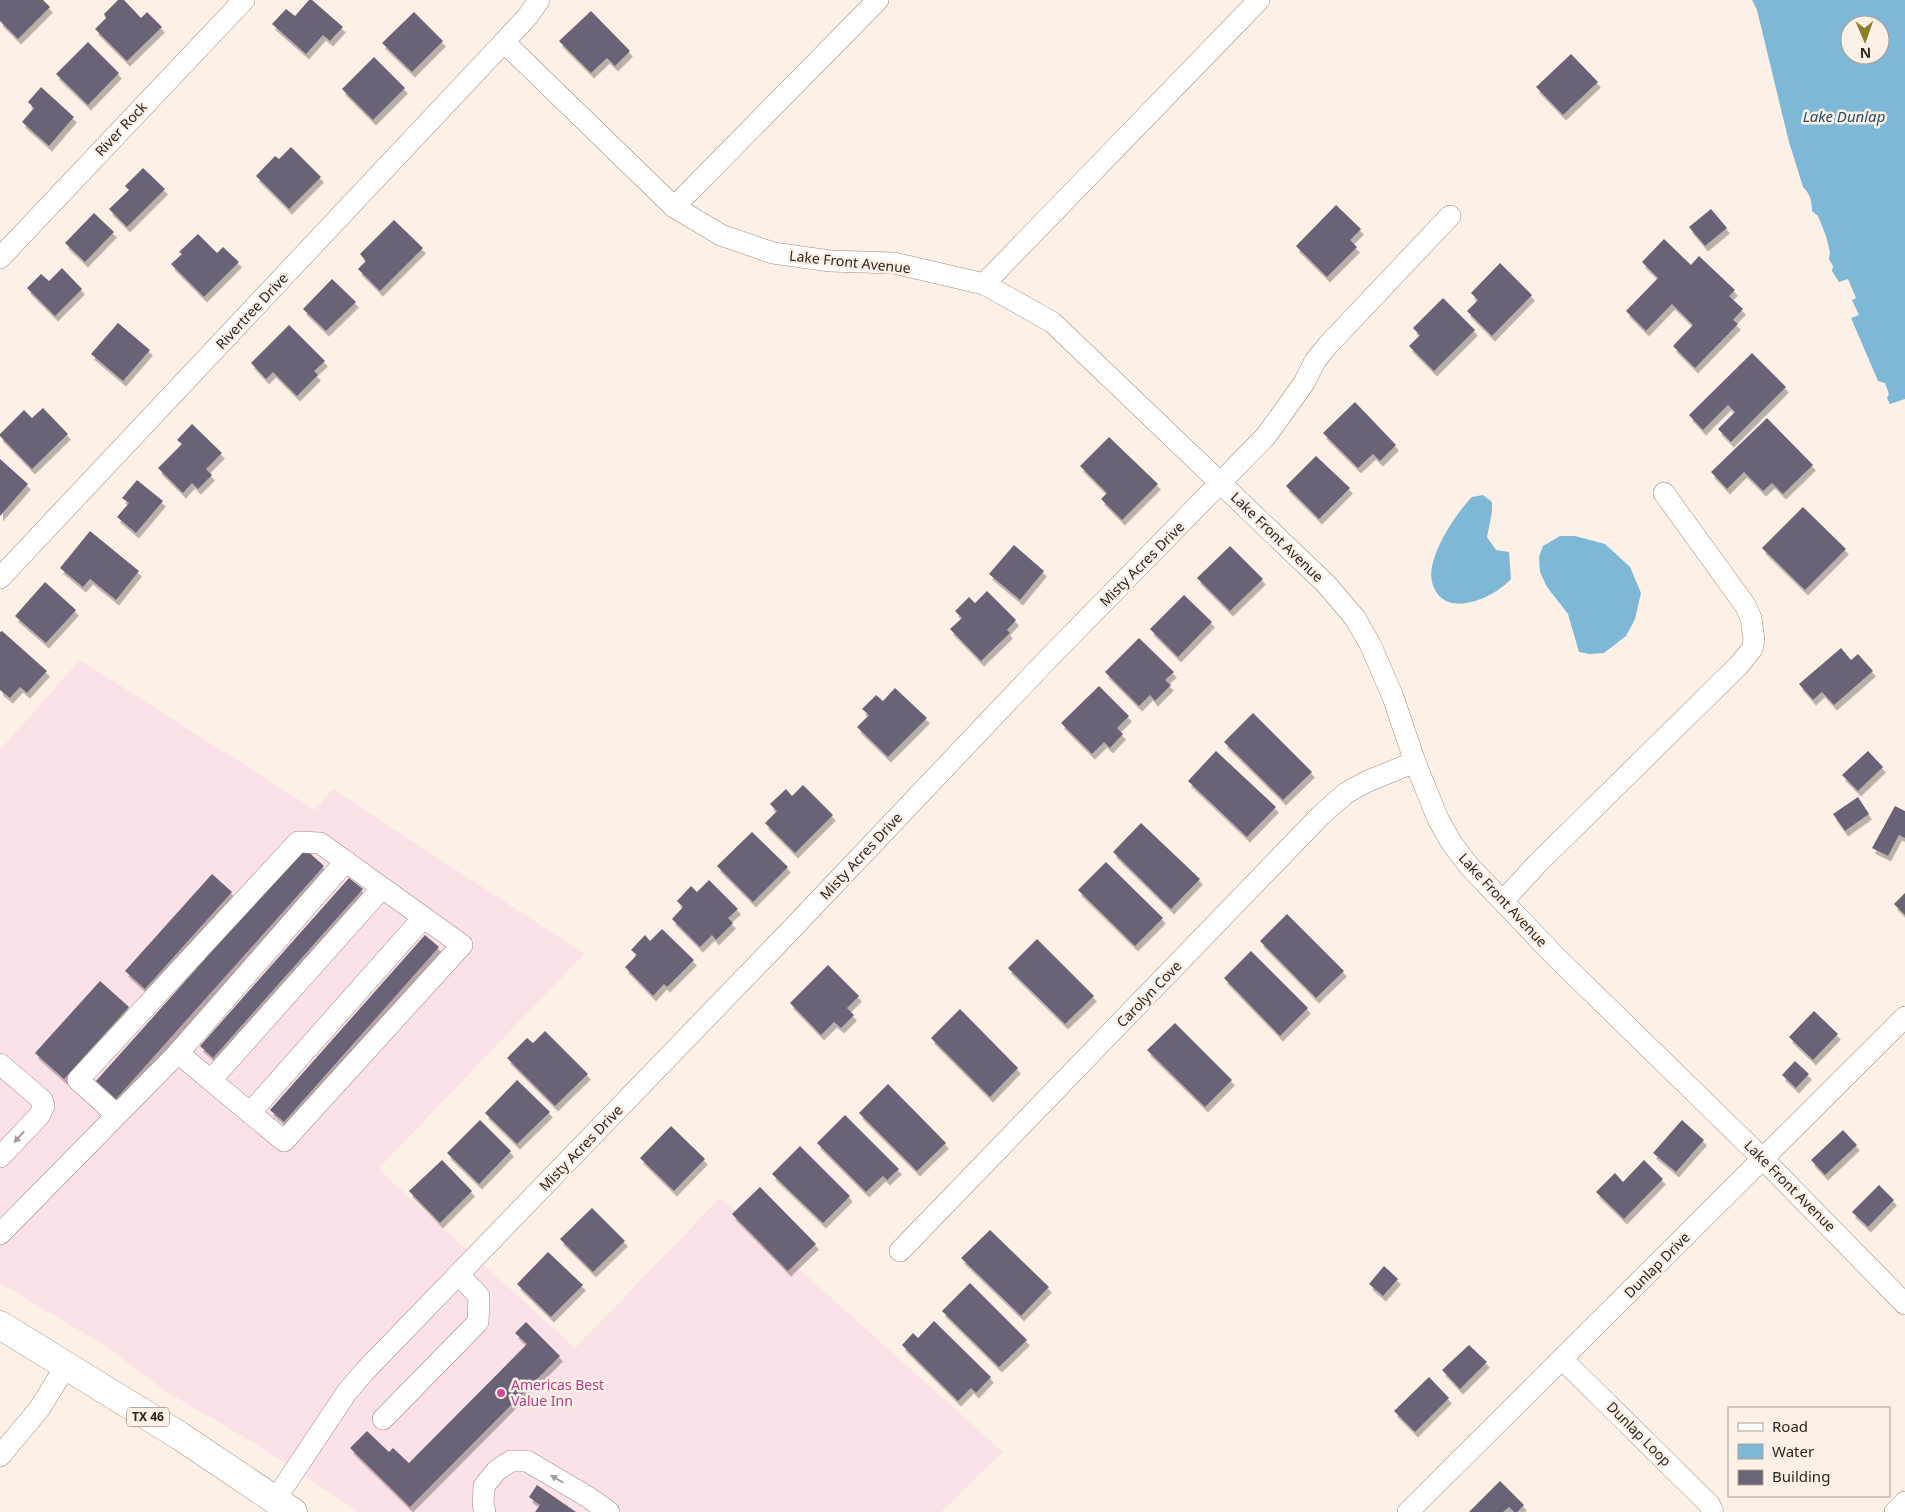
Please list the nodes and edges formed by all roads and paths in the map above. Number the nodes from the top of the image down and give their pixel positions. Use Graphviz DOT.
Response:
graph roads {
  1 [pos="244,0"];
  2 [pos="540,0"];
  3 [pos="878,0"];
  4 [pos="1259,0"];
  5 [pos="504,42"];
  6 [pos="674,208"];
  7 [pos="1450,216"];
  8 [pos="0,258"];
  9 [pos="984,284"];
  10 [pos="1222,483"];
  11 [pos="1664,493"];
  12 [pos="0,578"];
  13 [pos="1416,762"];
  14 [pos="346,861"];
  15 [pos="382,888"];
  16 [pos="1504,900"];
  17 [pos="423,918"];
  18 [pos="1905,1017"];
  19 [pos="178,1053"];
  20 [pos="0,1064"];
  21 [pos="211,1080"];
  22 [pos="250,1113"];
  23 [pos="117,1115"];
  24 [pos="0,1157"];
  25 [pos="1763,1159"];
  26 [pos="0,1234"];
  27 [pos="900,1251"];
  28 [pos="459,1275"];
  29 [pos="1905,1304"];
  30 [pos="0,1325"];
  31 [pos="1562,1359"];
  32 [pos="65,1367"];
  33 [pos="383,1419"];
  34 [pos="0,1456"];
  35 [pos="1905,1502"];
  36 [pos="284,1506"];
  37 [pos="485,1512"];
  38 [pos="609,1512"];
  39 [pos="1408,1512"];
  40 [pos="1713,1512"];
  41 [pos="1895,1512"];
  1 -- 8 [label="street, River Rock"];
  2 -- 5 [label="street"];
  3 -- 6 [label="street"];
  4 -- 9 [label="street"];
  5 -- 6 [label="street, Lake Front Avenue"];
  5 -- 12 [label="street, Rivertree Drive"];
  6 -- 9 [label="street, Lake Front Avenue"];
  7 -- 10 [label="street, Misty Acres Drive"];
  9 -- 10 [label="street, Lake Front Avenue"];
  10 -- 13 [label="street, Lake Front Avenue"];
  10 -- 28 [label="street, Misty Acres Drive"];
  11 -- 16 [label="street"];
  13 -- 16 [label="street, Lake Front Avenue"];
  13 -- 27 [label="street, Carolyn Cove"];
  14 -- 15 [label="street"];
  14 -- 19 [label="street"];
  14 -- 23 [label="street"];
  15 -- 17 [label="street"];
  15 -- 21 [label="street"];
  16 -- 25 [label="street, Lake Front Avenue"];
  17 -- 22 [label="street"];
  17 -- 22 [label="street"];
  18 -- 25 [label="street, Dunlap Drive"];
  19 -- 21 [label="street"];
  19 -- 23 [label="street"];
  20 -- 24 [label="street, one-way"];
  21 -- 22 [label="street"];
  23 -- 26 [label="street"];
  25 -- 29 [label="street, Lake Front Avenue"];
  25 -- 31 [label="street, Dunlap Drive"];
  28 -- 33 [label="street"];
  28 -- 36 [label="street, Misty Acres Drive"];
  30 -- 32 [label="main road, TX 46"];
  31 -- 39 [label="street, Dunlap Drive"];
  31 -- 40 [label="street, Dunlap Loop"];
  32 -- 34 [label="street"];
  32 -- 36 [label="main road, TX 46"];
  35 -- 41 [label="street"];
  38 -- 37 [label="street, one-way"];
}
